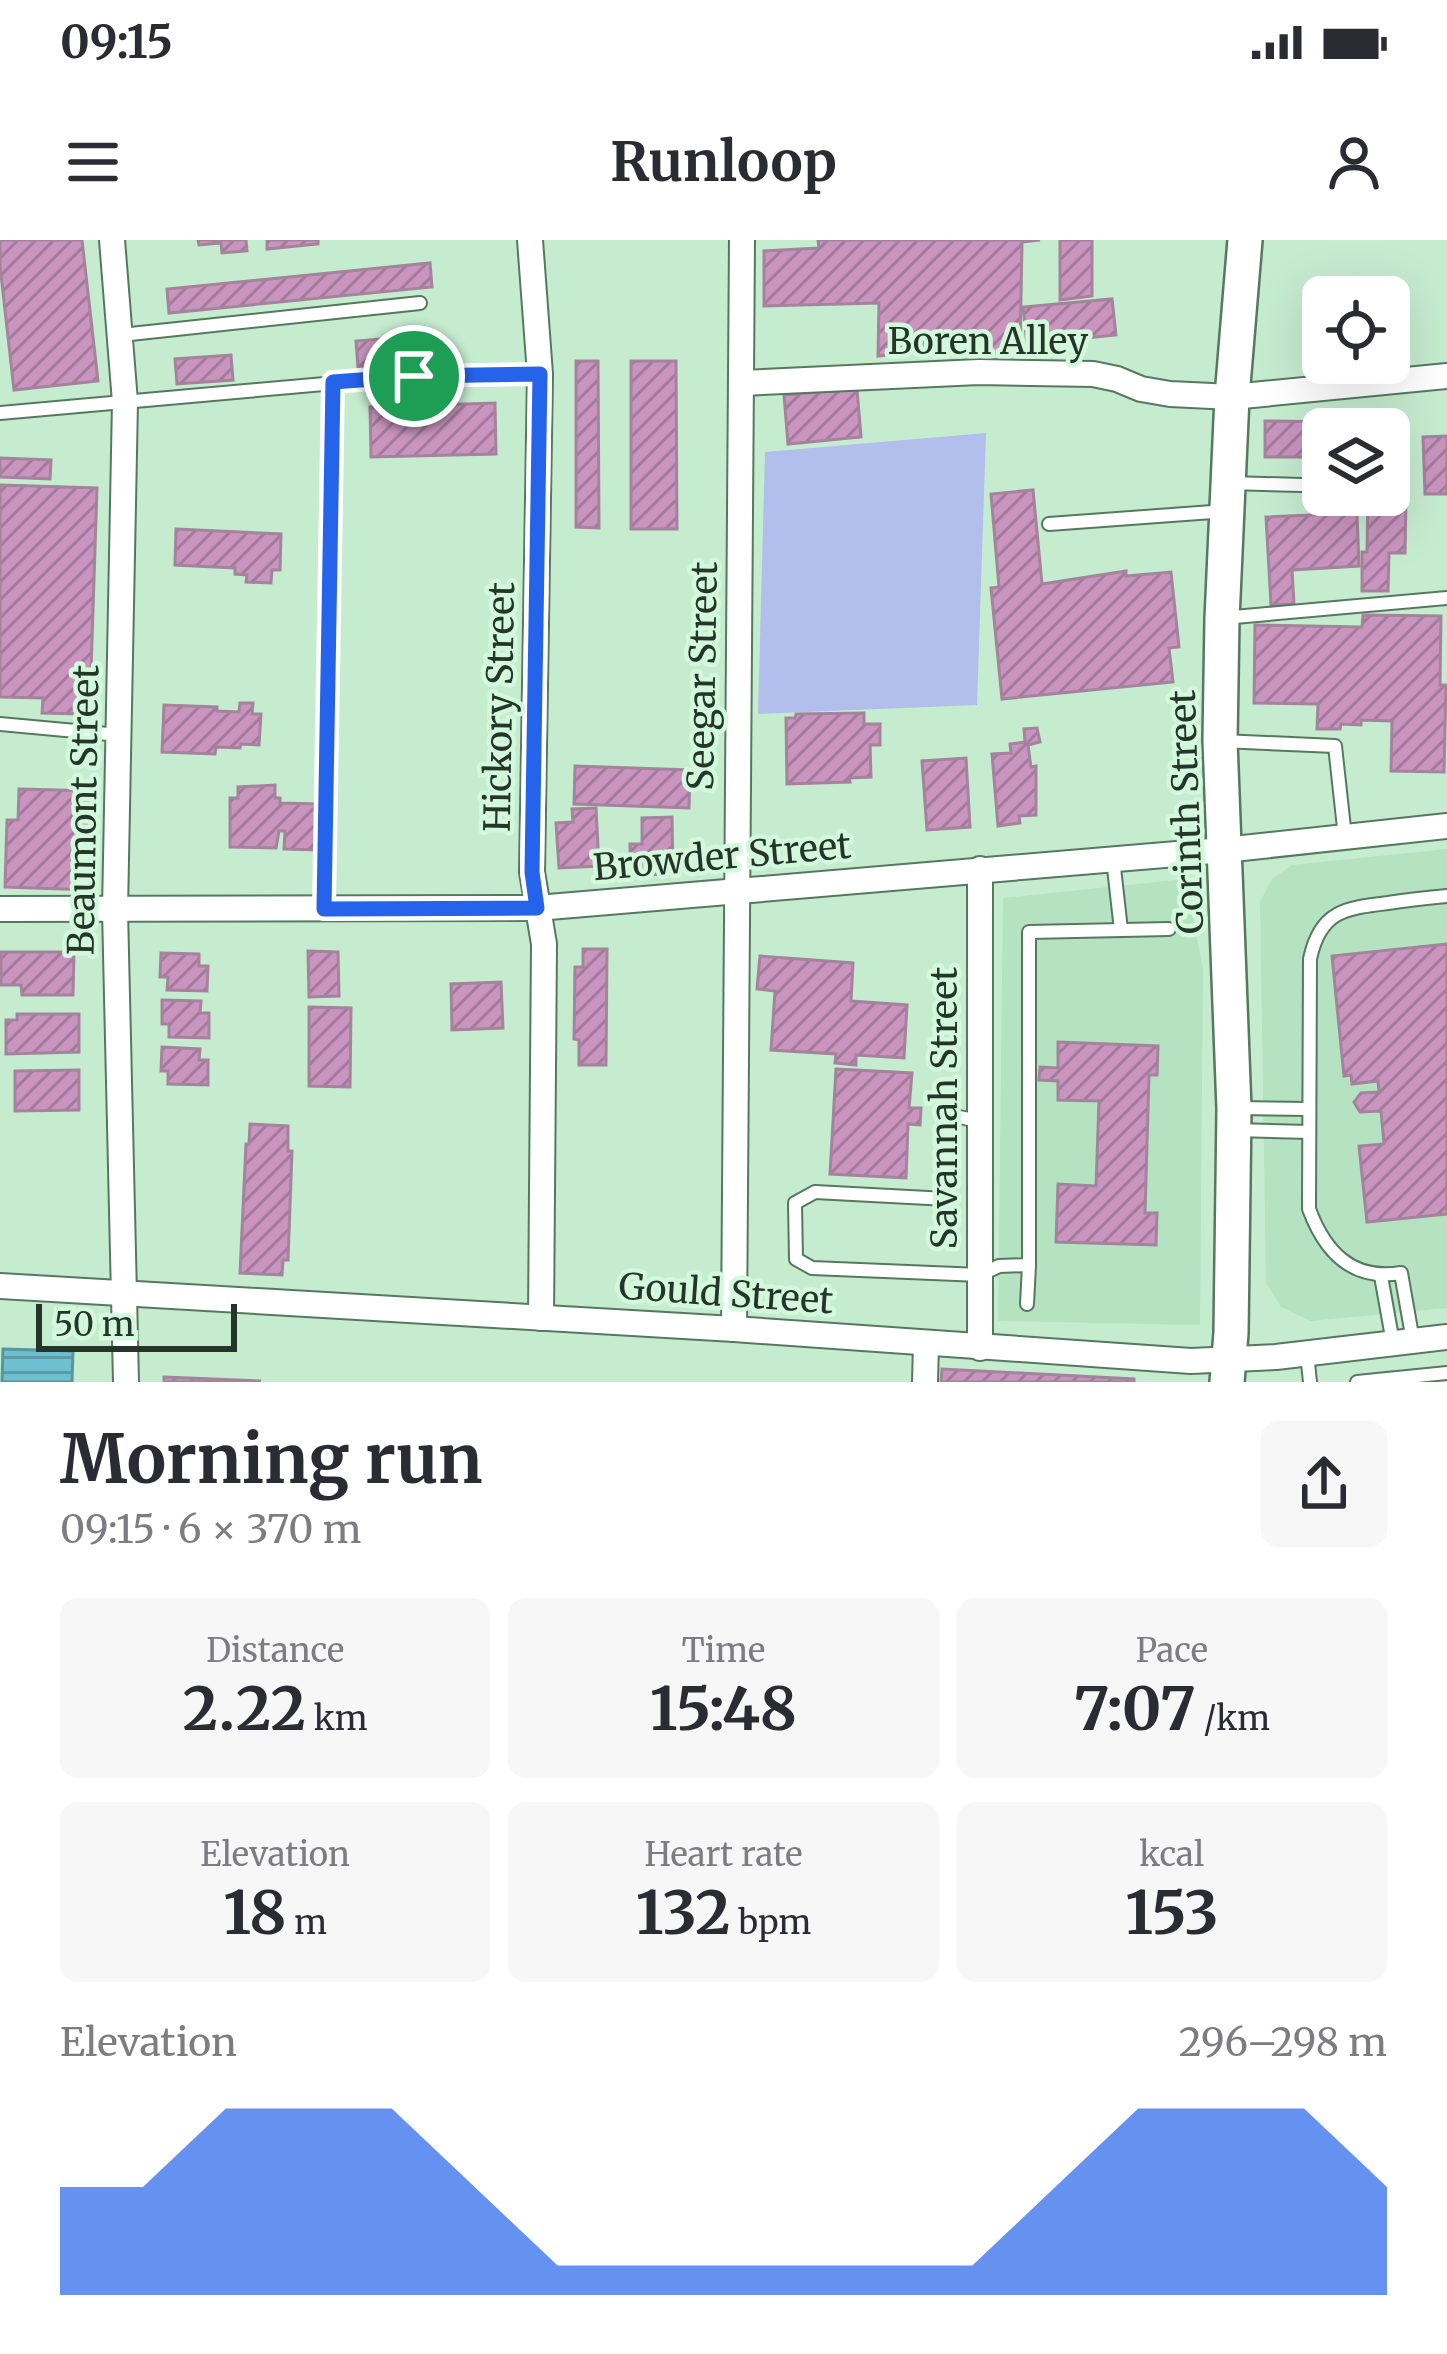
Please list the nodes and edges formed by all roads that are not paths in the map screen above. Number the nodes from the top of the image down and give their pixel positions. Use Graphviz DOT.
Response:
graph roads {
  1 [pos="112,240"];
  2 [pos="530,240"];
  3 [pos="742,240"];
  4 [pos="1245,240"];
  5 [pos="420,304"];
  6 [pos="121,334"];
  7 [pos="540,374"];
  8 [pos="1447,376"];
  9 [pos="333,382"];
  10 [pos="742,383"];
  11 [pos="1232,398"];
  12 [pos="125,402"];
  13 [pos="0,412"];
  14 [pos="1301,485"];
  15 [pos="1228,497"];
  16 [pos="1049,524"];
  17 [pos="1447,598"];
  18 [pos="1222,619"];
  19 [pos="0,724"];
  20 [pos="120,735"];
  21 [pos="1220,741"];
  22 [pos="1447,826"];
  23 [pos="1345,837"];
  24 [pos="1224,850"];
  25 [pos="1113,859"];
  26 [pos="980,869"];
  27 [pos="736,892"];
  28 [pos="1447,896"];
  29 [pos="537,908"];
  30 [pos="0,909"];
  31 [pos="324,909"];
  32 [pos="115,910"];
  33 [pos="1169,929"];
  34 [pos="1120,930"];
  35 [pos="1309,1109"];
  36 [pos="1234,1119"];
  37 [pos="980,1121"];
  38 [pos="1309,1132"];
  39 [pos="1028,1265"];
  40 [pos="980,1275"];
  41 [pos="1381,1276"];
  42 [pos="0,1286"];
  43 [pos="126,1293"];
  44 [pos="1028,1304"];
  45 [pos="541,1318"];
  46 [pos="734,1329"];
  47 [pos="1447,1337"];
  48 [pos="1403,1342"];
  49 [pos="926,1344"];
  50 [pos="980,1348"];
  51 [pos="1307,1354"];
  52 [pos="1228,1371"];
  53 [pos="1447,1373"];
  54 [pos="126,1382"];
  55 [pos="925,1382"];
  56 [pos="1310,1382"];
  57 [pos="1357,1382"];
  1 -- 6 [label="street, Beaumont Street"];
  2 -- 7 [label="street, Hickory Street"];
  3 -- 10 [label="street, Seegar Street"];
  4 -- 11 [label="main road, Corinth Street"];
  5 -- 6 [label="lane"];
  6 -- 12 [label="street, Beaumont Street"];
  7 -- 9 [label="lane"];
  7 -- 29 [label="street, Hickory Street"];
  8 -- 11 [label="street, Boren Alley"];
  9 -- 12 [label="lane"];
  9 -- 31 [label="lane"];
  10 -- 11 [label="street, Boren Alley"];
  10 -- 27 [label="street, Seegar Street"];
  11 -- 15 [label="main road, Corinth Street"];
  12 -- 13 [label="lane"];
  12 -- 20 [label="street, Beaumont Street"];
  14 -- 15 [label="lane"];
  15 -- 16 [label="lane"];
  15 -- 18 [label="main road, Corinth Street"];
  17 -- 18 [label="lane"];
  18 -- 21 [label="main road, Corinth Street"];
  19 -- 20 [label="lane"];
  20 -- 32 [label="street, Beaumont Street"];
  21 -- 23 [label="lane"];
  21 -- 24 [label="main road, Corinth Street"];
  22 -- 23 [label="street, Browder Street"];
  23 -- 24 [label="street, Browder Street"];
  24 -- 25 [label="street, Browder Street"];
  24 -- 36 [label="main road, Corinth Street"];
  25 -- 26 [label="street, Browder Street"];
  25 -- 34 [label="lane"];
  26 -- 27 [label="street, Browder Street"];
  26 -- 37 [label="street, Savannah Street"];
  27 -- 29 [label="street, Browder Street"];
  27 -- 46 [label="street, Seegar Street"];
  28 -- 35 [label="lane"];
  29 -- 31 [label="street, Browder Street"];
  29 -- 45 [label="street, Hickory Street"];
  30 -- 32 [label="street, Browder Street"];
  31 -- 32 [label="street, Browder Street"];
  32 -- 43 [label="street, Beaumont Street"];
  33 -- 34 [label="lane"];
  34 -- 39 [label="lane"];
  35 -- 36 [label="lane"];
  35 -- 38 [label="lane"];
  36 -- 38 [label="lane"];
  36 -- 52 [label="main road, Corinth Street"];
  37 -- 40 [label="street, Savannah Street"];
  37 -- 40 [label="lane"];
  38 -- 41 [label="lane"];
  39 -- 40 [label="lane"];
  39 -- 44 [label="lane"];
  40 -- 50 [label="street, Savannah Street"];
  41 -- 48 [label="lane"];
  41 -- 48 [label="lane"];
  42 -- 43 [label="street, Gould Street"];
  43 -- 45 [label="street, Gould Street"];
  43 -- 54 [label="street, Beaumont Street"];
  45 -- 46 [label="street, Gould Street"];
  46 -- 49 [label="street, Gould Street"];
  47 -- 48 [label="street, Gould Street"];
  48 -- 51 [label="street, Gould Street"];
  49 -- 50 [label="street, Gould Street"];
  49 -- 55 [label="street"];
  50 -- 52 [label="street, Gould Street"];
  51 -- 52 [label="street, Gould Street"];
  51 -- 56 [label="lane"];
  53 -- 57 [label="lane"];
}
